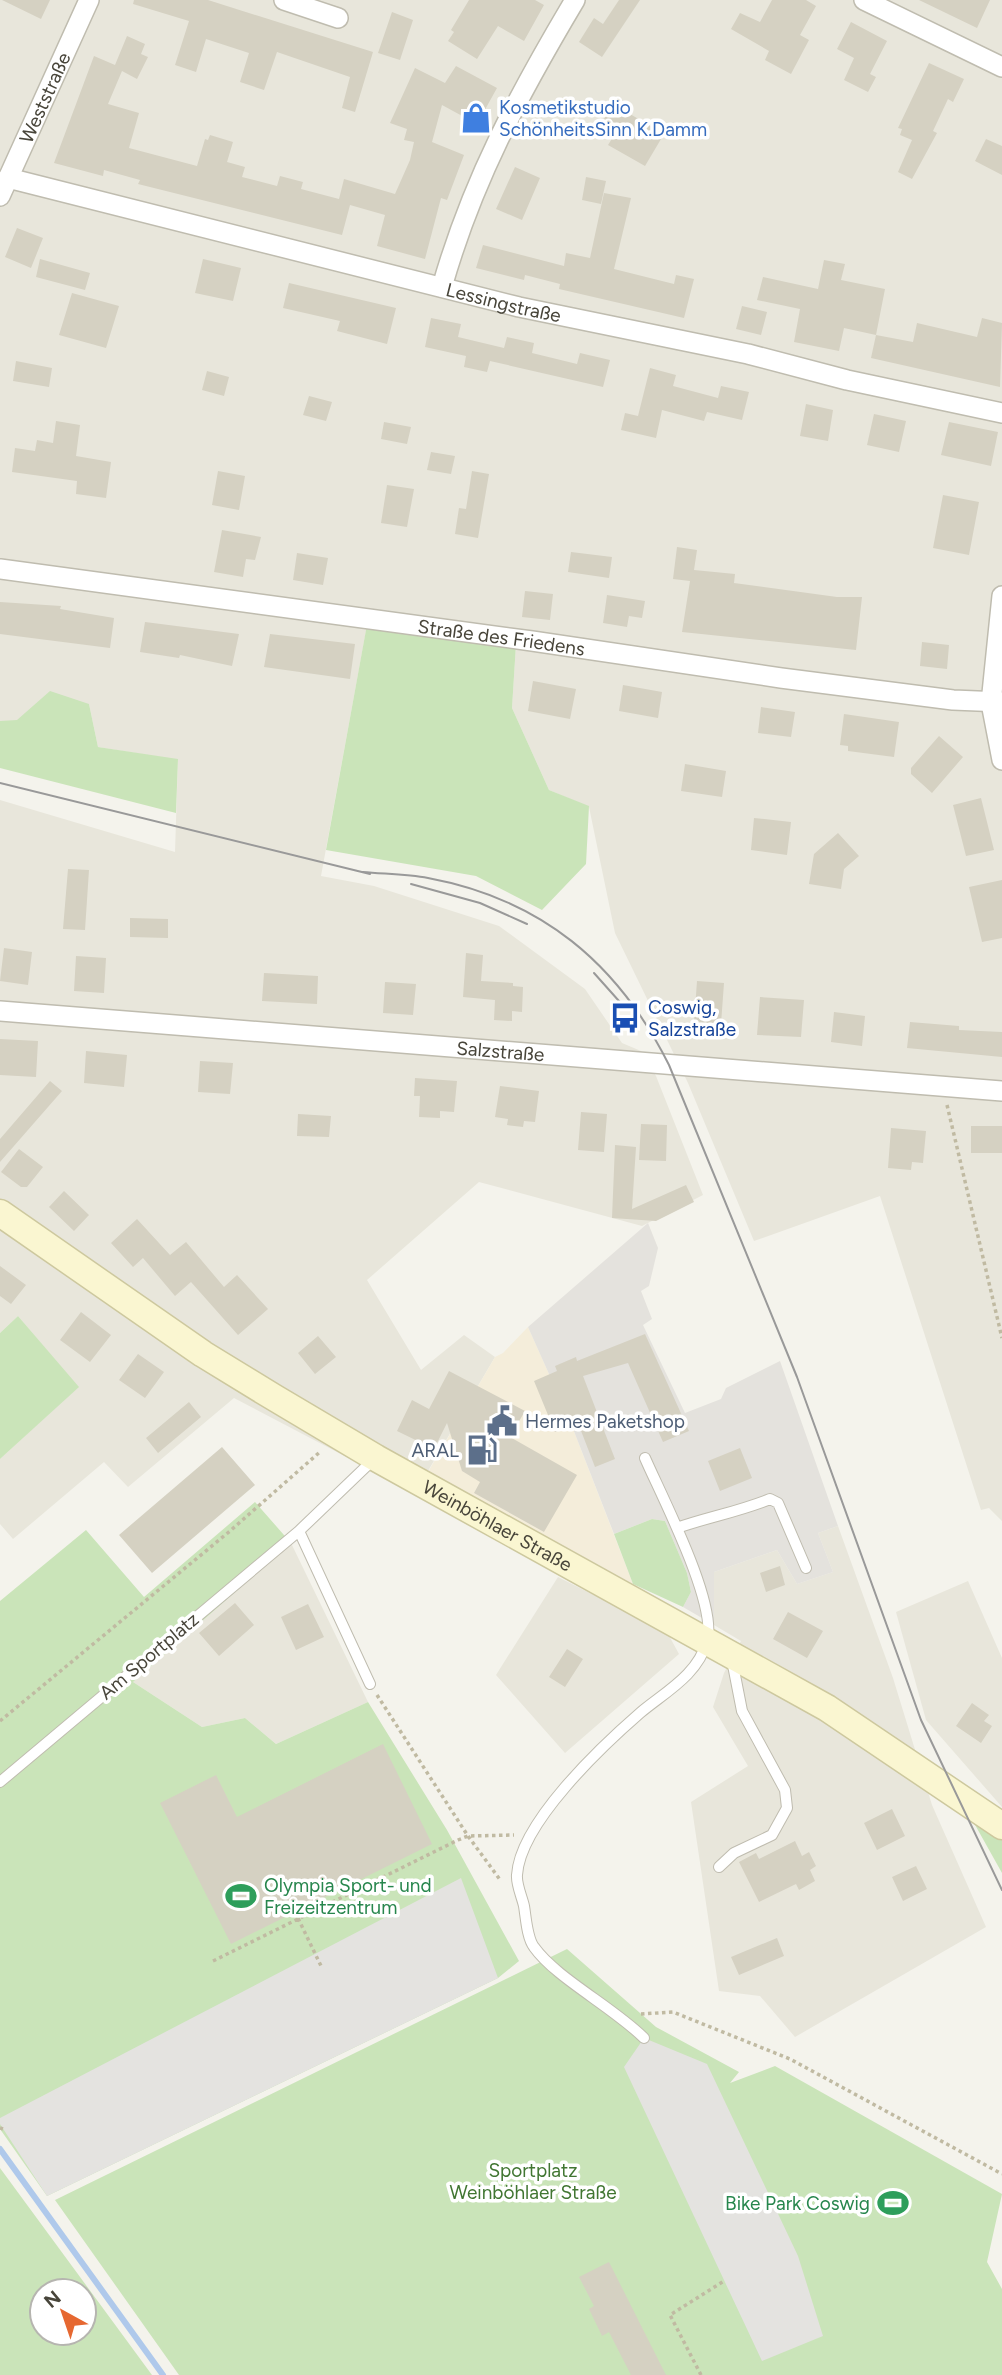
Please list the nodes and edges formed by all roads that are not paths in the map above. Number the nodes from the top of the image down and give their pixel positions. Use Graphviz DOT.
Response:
graph roads {
  1 [pos="89,0"];
  2 [pos="284,0"];
  3 [pos="575,0"];
  4 [pos="864,0"];
  5 [pos="338,18"];
  6 [pos="1002,67"];
  7 [pos="4,187"];
  8 [pos="442,287"];
  9 [pos="1002,413"];
  10 [pos="0,569"];
  11 [pos="1002,596"];
  12 [pos="996,702"];
  13 [pos="1002,760"];
  14 [pos="0,1011"];
  15 [pos="1002,1091"];
  16 [pos="0,1213"];
  17 [pos="376,1458"];
  18 [pos="645,1458"];
  19 [pos="677,1528"];
  20 [pos="299,1531"];
  21 [pos="806,1568"];
  22 [pos="720,1646"];
  23 [pos="370,1684"];
  24 [pos="0,1782"];
  25 [pos="1002,1826"];
  26 [pos="719,1867"];
  27 [pos="644,2038"];
  1 -- 7 [label="street, Weststraße"];
  2 -- 5 [label="street"];
  3 -- 8 [label="street"];
  4 -- 6 [label="street"];
  7 -- 8 [label="street, Lessingstraße"];
  8 -- 9 [label="street, Lessingstraße"];
  10 -- 12 [label="street, Straße des Friedens"];
  11 -- 12 [label="street"];
  12 -- 13 [label="street"];
  14 -- 15 [label="street, Salzstraße"];
  16 -- 17 [label="main road, Weinböhlaer Straße"];
  17 -- 20 [label="lane, Am Sportplatz"];
  17 -- 22 [label="main road, Weinböhlaer Straße"];
  18 -- 19 [label="lane"];
  19 -- 21 [label="lane"];
  19 -- 22 [label="lane"];
  20 -- 23 [label="lane"];
  20 -- 24 [label="lane, Am Sportplatz"];
  22 -- 25 [label="main road, Weinböhlaer Straße"];
  22 -- 26 [label="lane"];
  22 -- 27 [label="lane"];
}
